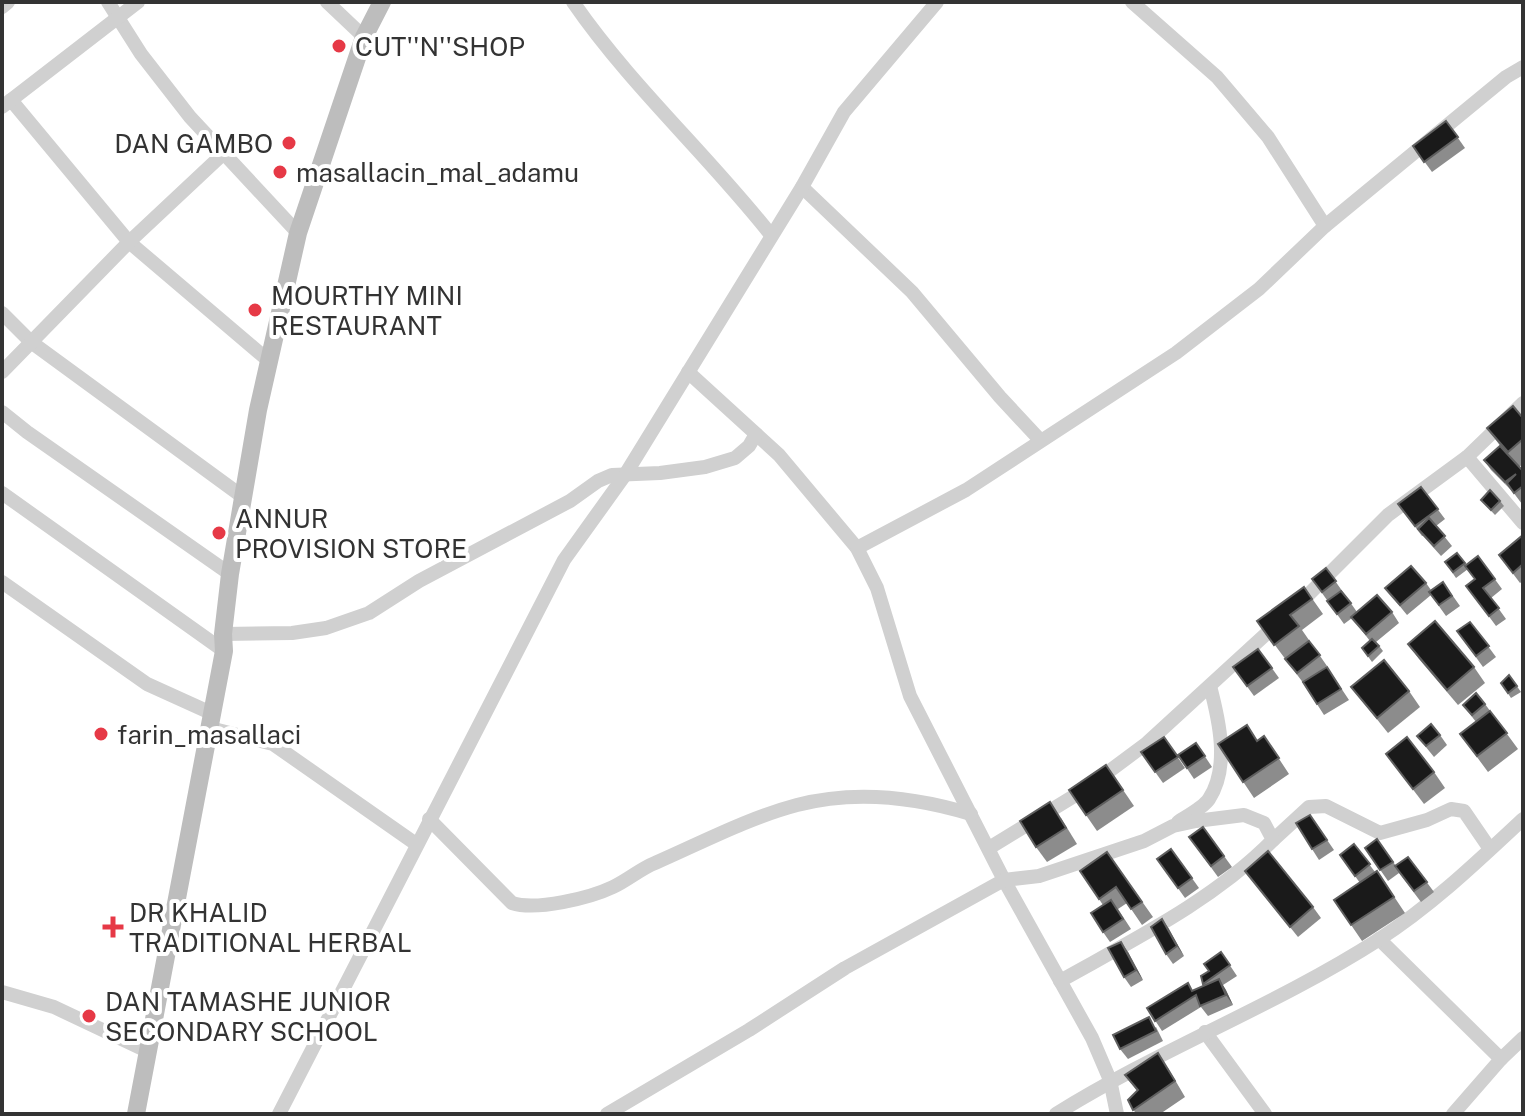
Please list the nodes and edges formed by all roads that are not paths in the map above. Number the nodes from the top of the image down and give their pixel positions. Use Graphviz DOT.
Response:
graph roads {
  1 [pos="8,2"];
  2 [pos="108,2"];
  3 [pos="138,2"];
  4 [pos="327,2"];
  5 [pos="382,2"];
  6 [pos="573,2"];
  7 [pos="937,2"];
  8 [pos="1132,2"];
  9 [pos="2,7"];
  10 [pos="119,16"];
  11 [pos="364,37"];
  12 [pos="1523,67"];
  13 [pos="7,103"];
  14 [pos="224,153"];
  15 [pos="802,187"];
  16 [pos="1325,226"];
  17 [pos="298,233"];
  18 [pos="771,235"];
  19 [pos="129,242"];
  20 [pos="2,313"];
  21 [pos="31,342"];
  22 [pos="269,361"];
  23 [pos="2,372"];
  24 [pos="688,372"];
  25 [pos="1523,403"];
  26 [pos="2,412"];
  27 [pos="756,434"];
  28 [pos="1040,440"];
  29 [pos="1467,457"];
  30 [pos="625,475"];
  31 [pos="2,493"];
  32 [pos="243,497"];
  33 [pos="1523,523"];
  34 [pos="857,548"];
  35 [pos="230,574"];
  36 [pos="2,582"];
  37 [pos="224,643"];
  38 [pos="1210,686"];
  39 [pos="210,720"];
  40 [pos="971,814"];
  41 [pos="429,819"];
  42 [pos="1523,819"];
  43 [pos="1173,826"];
  44 [pos="1273,840"];
  45 [pos="416,844"];
  46 [pos="989,848"];
  47 [pos="1490,849"];
  48 [pos="1004,880"];
  49 [pos="1379,939"];
  50 [pos="1060,981"];
  51 [pos="2,992"];
  52 [pos="1205,1032"];
  53 [pos="1523,1038"];
  54 [pos="149,1052"];
  55 [pos="1501,1059"];
  56 [pos="1110,1080"];
  57 [pos="283,1113"];
  58 [pos="136,1114"];
  59 [pos="607,1114"];
  60 [pos="1056,1114"];
  61 [pos="1117,1114"];
  62 [pos="1265,1114"];
  63 [pos="1453,1114"];
  1 -- 9 [label="street"];
  2 -- 10 [label="street"];
  3 -- 10 [label="street"];
  4 -- 11 [label="street"];
  5 -- 11 [label="street"];
  6 -- 18 [label="street"];
  7 -- 15 [label="street"];
  8 -- 16 [label="street"];
  10 -- 13 [label="street"];
  10 -- 14 [label="street"];
  11 -- 17 [label="street"];
  12 -- 16 [label="street"];
  13 -- 19 [label="street"];
  14 -- 17 [label="street"];
  14 -- 19 [label="street"];
  15 -- 18 [label="street"];
  15 -- 28 [label="street"];
  16 -- 28 [label="street"];
  17 -- 22 [label="street"];
  18 -- 24 [label="street"];
  19 -- 21 [label="street"];
  19 -- 22 [label="street"];
  20 -- 21 [label="street"];
  21 -- 23 [label="street"];
  21 -- 32 [label="street"];
  22 -- 32 [label="street"];
  24 -- 27 [label="street"];
  24 -- 30 [label="street"];
  25 -- 29 [label="street"];
  26 -- 35 [label="street"];
  27 -- 30 [label="street"];
  27 -- 34 [label="street"];
  28 -- 34 [label="street"];
  29 -- 33 [label="street"];
  29 -- 38 [label="street"];
  30 -- 37 [label="street"];
  30 -- 41 [label="street"];
  31 -- 37 [label="street"];
  32 -- 35 [label="street"];
  34 -- 40 [label="street"];
  35 -- 37 [label="street"];
  36 -- 39 [label="street"];
  37 -- 39 [label="street"];
  38 -- 43 [label="street"];
  38 -- 46 [label="street"];
  39 -- 45 [label="street"];
  39 -- 54 [label="street"];
  40 -- 41 [label="street"];
  40 -- 46 [label="street"];
  41 -- 45 [label="street"];
  42 -- 47 [label="street"];
  43 -- 44 [label="street"];
  43 -- 48 [label="street"];
  44 -- 47 [label="street"];
  44 -- 50 [label="street"];
  45 -- 57 [label="street"];
  46 -- 48 [label="street"];
  47 -- 49 [label="street"];
  48 -- 50 [label="street"];
  48 -- 59 [label="street"];
  49 -- 52 [label="street"];
  49 -- 55 [label="street"];
  50 -- 56 [label="street"];
  51 -- 54 [label="street"];
  52 -- 56 [label="street"];
  52 -- 62 [label="street"];
  53 -- 55 [label="street"];
  54 -- 58 [label="street"];
  55 -- 63 [label="street"];
  56 -- 60 [label="street"];
  56 -- 61 [label="street"];
}
